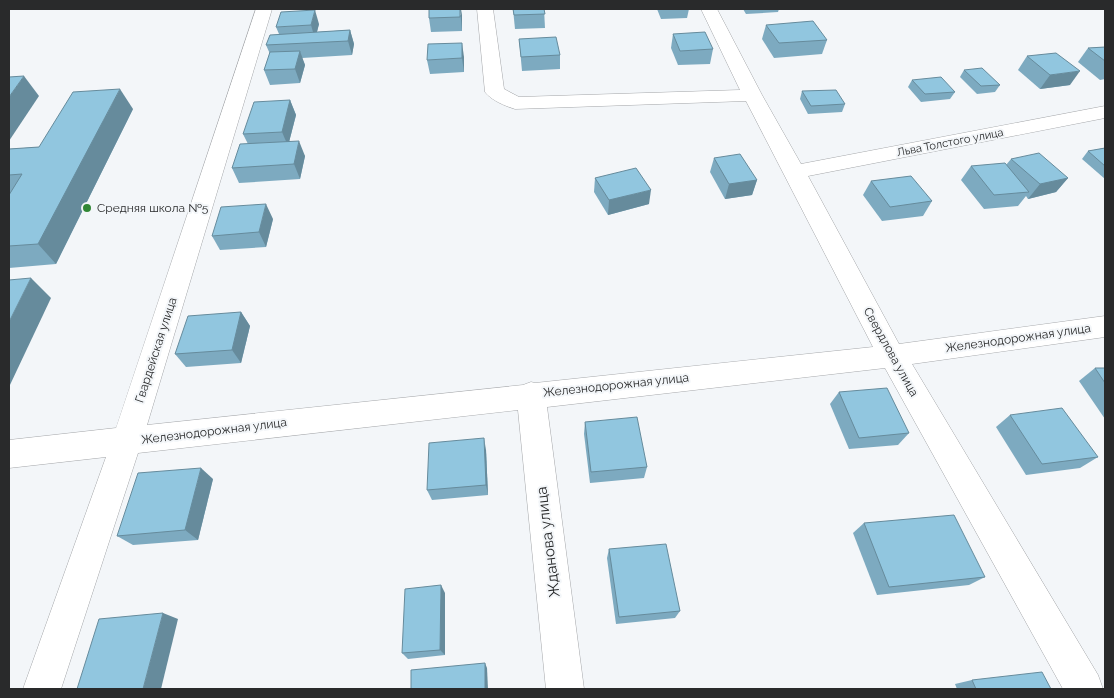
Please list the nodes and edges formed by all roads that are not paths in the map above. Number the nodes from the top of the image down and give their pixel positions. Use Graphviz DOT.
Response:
graph roads {
  1 [pos="264,9"];
  2 [pos="485,9"];
  3 [pos="709,9"];
  4 [pos="752,95"];
  5 [pos="1105,112"];
  6 [pos="795,172"];
  7 [pos="1105,326"];
  8 [pos="892,356"];
  9 [pos="531,394"];
  10 [pos="127,441"];
  11 [pos="9,454"];
  12 [pos="42,689"];
  13 [pos="565,689"];
  14 [pos="1084,689"];
  1 -- 10 [label="street, Гвардейская улица"];
  2 -- 4 [label="street"];
  3 -- 4 [label="street, Свердлова улица"];
  4 -- 6 [label="street, Свердлова улица"];
  5 -- 6 [label="street, Льва Толстого улица"];
  6 -- 8 [label="street, Свердлова улица"];
  7 -- 8 [label="street, Железнодорожная улица"];
  8 -- 9 [label="street, Железнодорожная улица"];
  8 -- 14 [label="street, Свердлова улица"];
  9 -- 10 [label="street, Железнодорожная улица"];
  9 -- 13 [label="street, Жданова улица"];
  10 -- 11 [label="street, Железнодорожная улица"];
  10 -- 12 [label="street, Гвардейская улица"];
}
